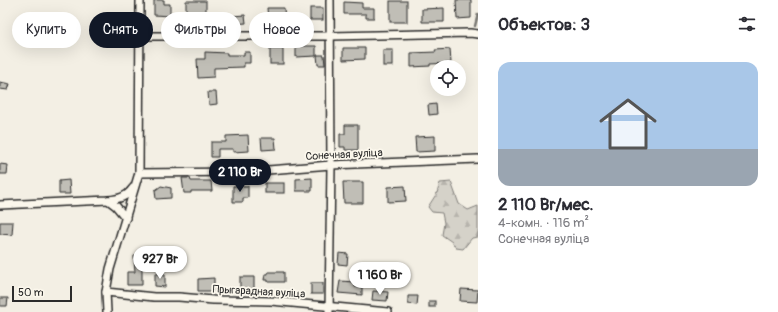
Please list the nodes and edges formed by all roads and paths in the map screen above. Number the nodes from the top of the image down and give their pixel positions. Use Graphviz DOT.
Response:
graph roads {
  1 [pos="140,0"];
  2 [pos="330,0"];
  3 [pos="140,12"];
  4 [pos="474,34"];
  5 [pos="153,36"];
  6 [pos="331,36"];
  7 [pos="140,48"];
  8 [pos="478,159"];
  9 [pos="331,165"];
  10 [pos="139,173"];
  11 [pos="137,183"];
  12 [pos="108,200"];
  13 [pos="0,205"];
  14 [pos="126,218"];
  15 [pos="106,292"];
  16 [pos="329,309"];
  17 [pos="107,312"];
  18 [pos="388,312"];
  1 -- 3 [label="street"];
  2 -- 6 [label="street"];
  4 -- 6 [label="street"];
  5 -- 6 [label="street"];
  6 -- 9 [label="street"];
  7 -- 10 [label="street"];
  8 -- 9 [label="street, Сонечная вуліца"];
  9 -- 10 [label="street, Сонечная вуліца"];
  9 -- 16 [label="street"];
  10 -- 11 [label="street"];
  11 -- 12 [label="street"];
  11 -- 14 [label="street"];
  12 -- 13 [label="street"];
  12 -- 14 [label="street"];
  14 -- 15 [label="street"];
  15 -- 16 [label="street, Прыгарадная вуліца"];
  15 -- 17 [label="street"];
  16 -- 18 [label="street, Прыгарадная вуліца"];
}
